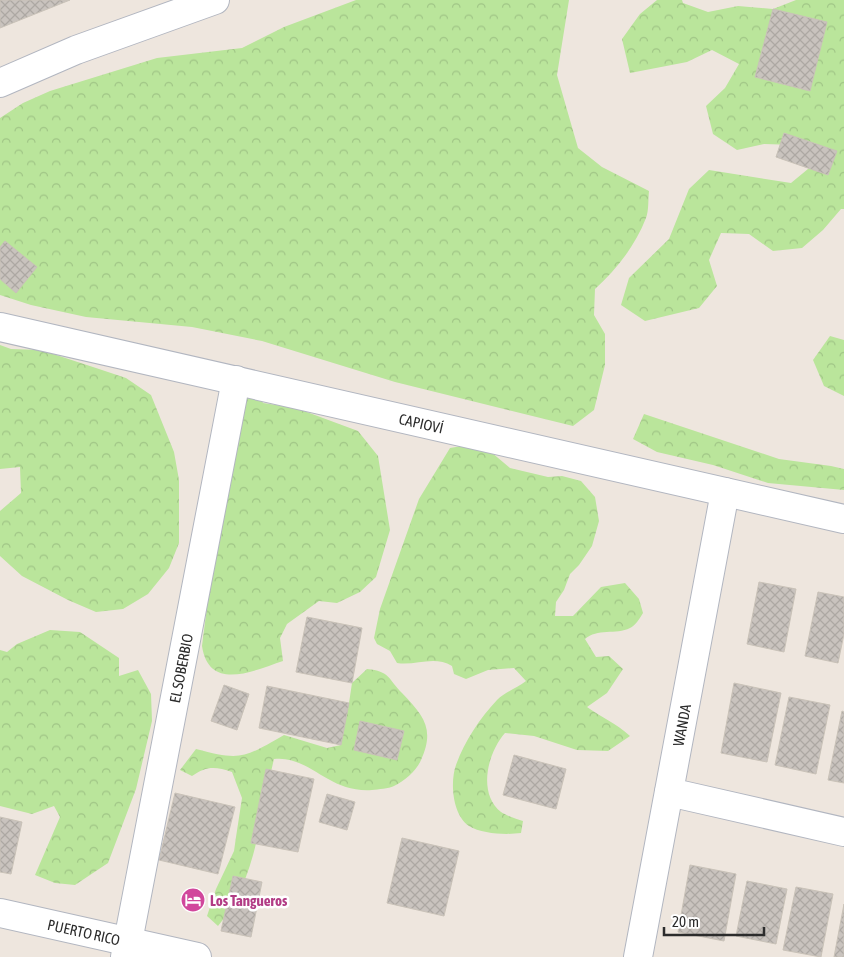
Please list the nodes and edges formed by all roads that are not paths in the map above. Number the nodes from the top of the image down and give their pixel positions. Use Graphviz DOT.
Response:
graph roads {
  1 [pos="215,0"];
  2 [pos="0,83"];
  3 [pos="0,327"];
  4 [pos="236,380"];
  5 [pos="725,492"];
  6 [pos="844,519"];
  7 [pos="669,792"];
  8 [pos="844,832"];
  9 [pos="0,913"];
  10 [pos="127,949"];
  11 [pos="197,957"];
  12 [pos="638,957"];
  1 -- 2 [label="street"];
  3 -- 4 [label="street, CAPIOVÍ"];
  4 -- 5 [label="street, CAPIOVÍ"];
  4 -- 10 [label="street, EL SOBERBIO"];
  5 -- 6 [label="street, CAPIOVÍ"];
  5 -- 7 [label="street, WANDA"];
  7 -- 8 [label="street"];
  7 -- 12 [label="street, WANDA"];
  9 -- 10 [label="street, PUERTO RICO"];
  10 -- 11 [label="street, PUERTO RICO"];
}
